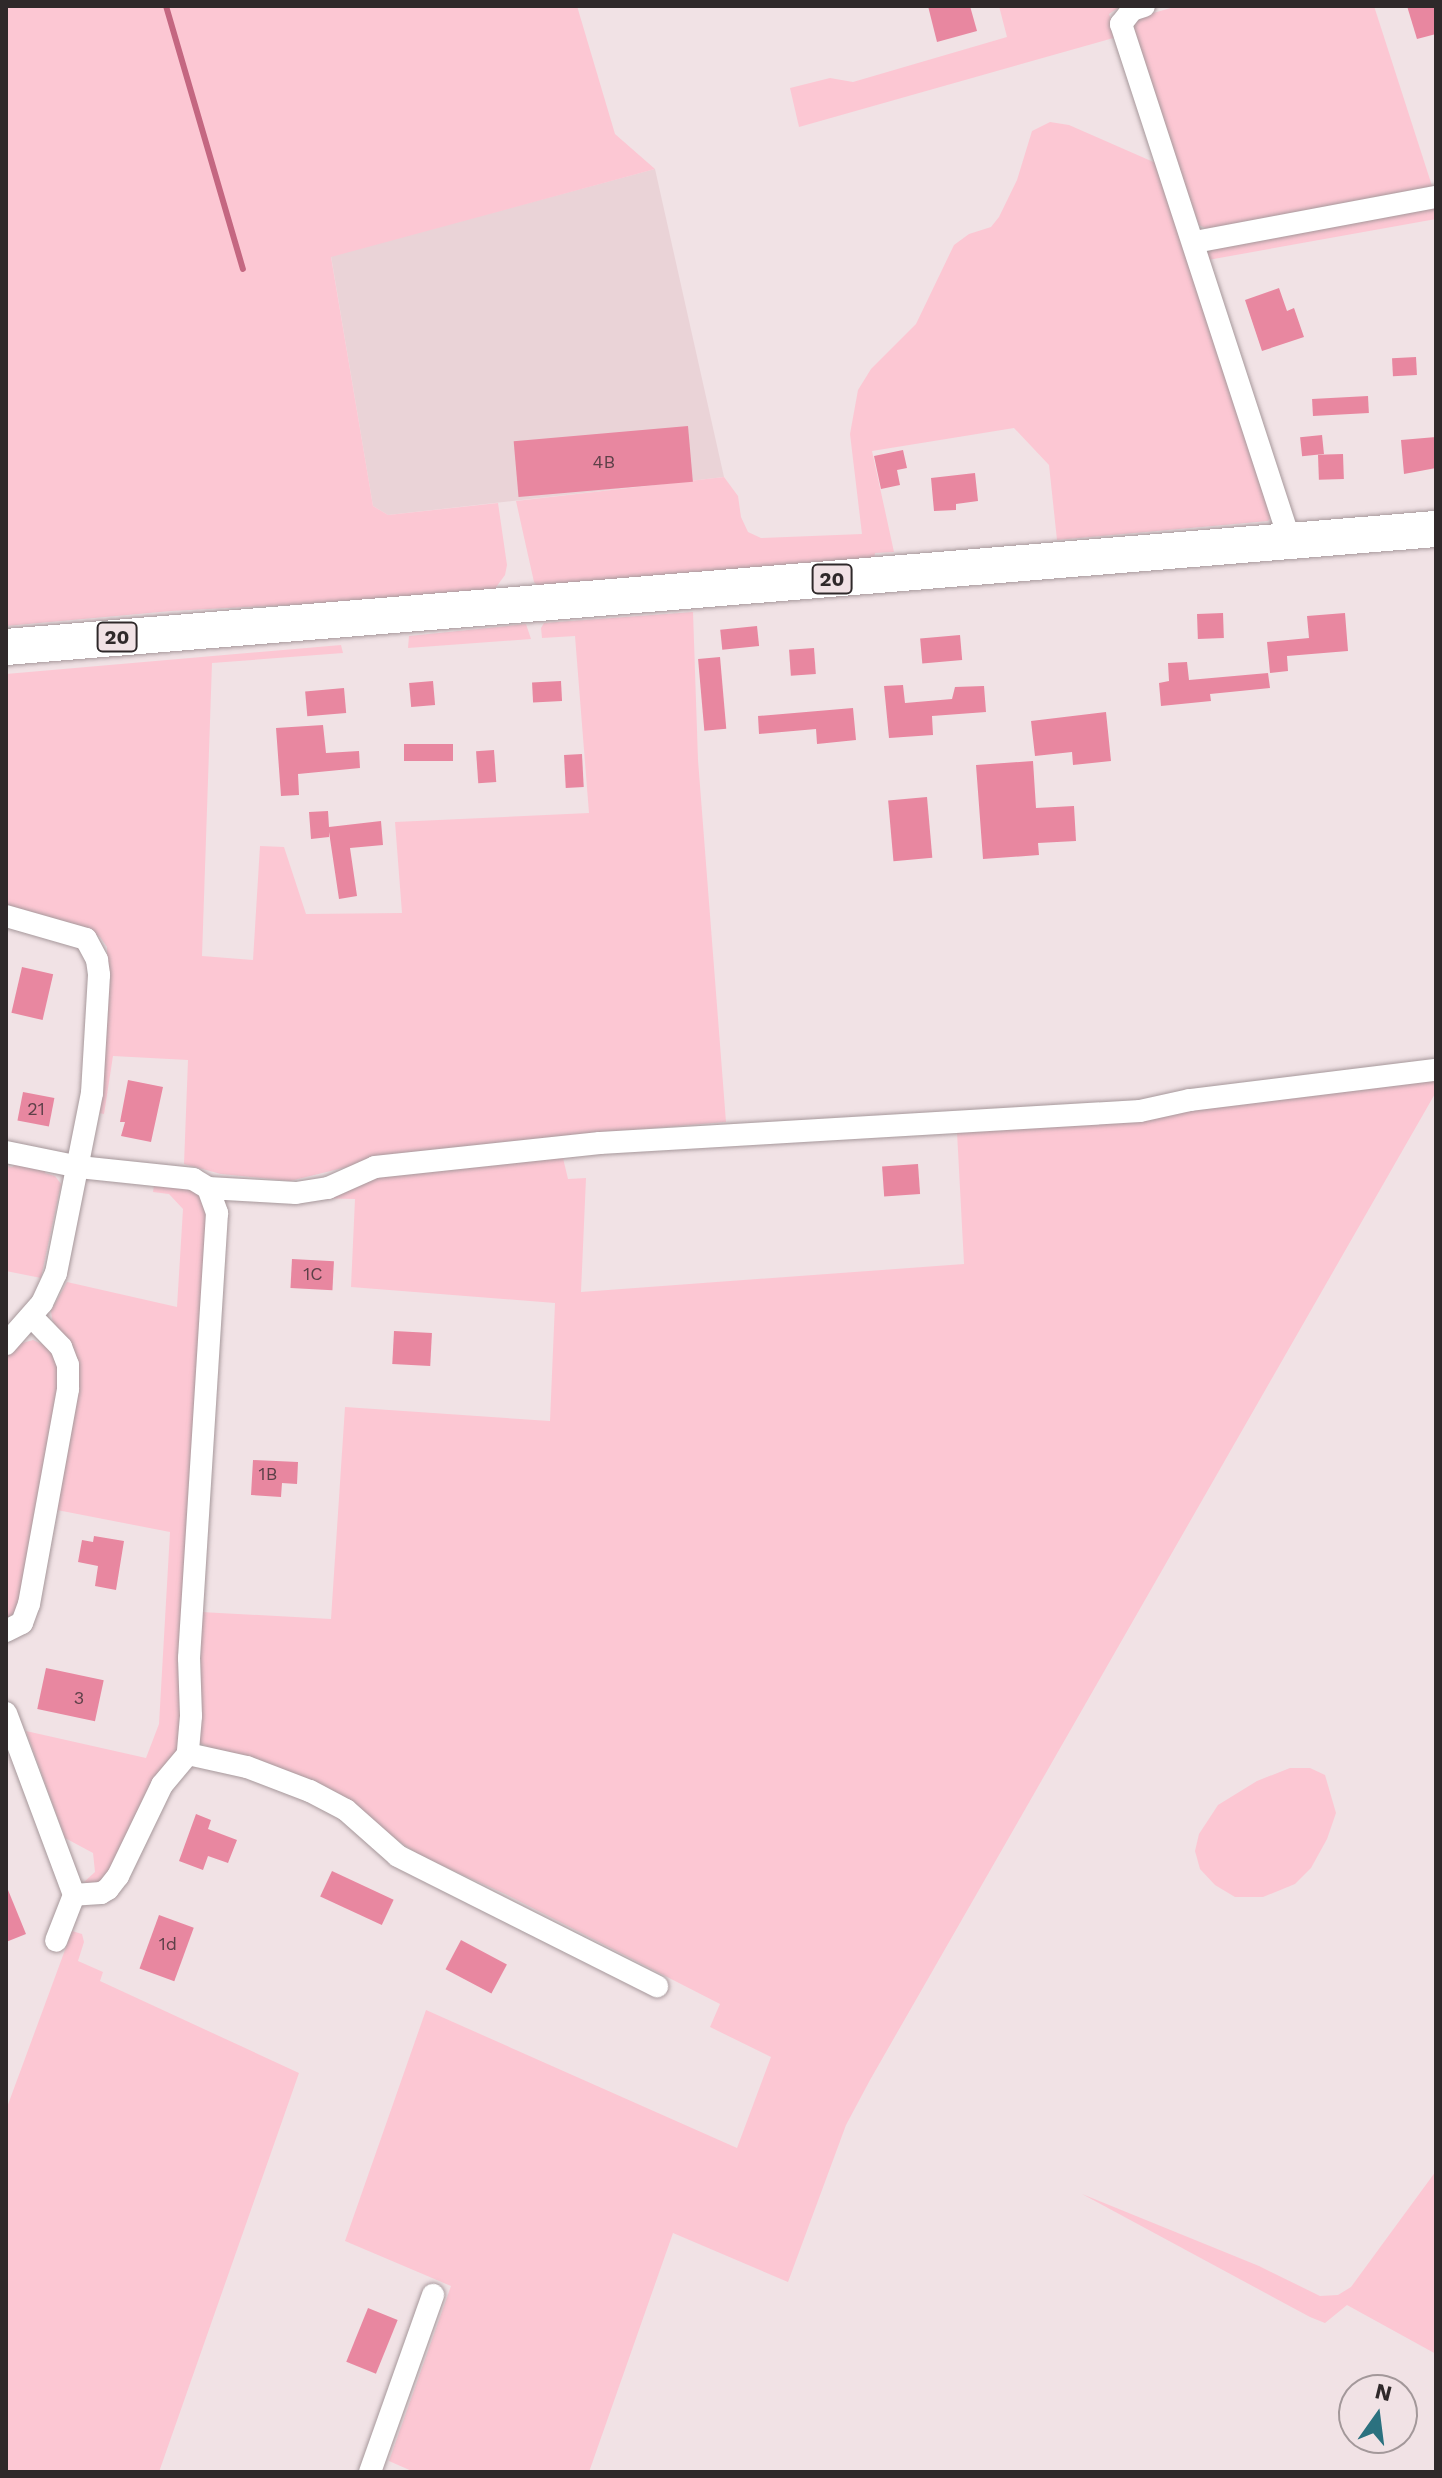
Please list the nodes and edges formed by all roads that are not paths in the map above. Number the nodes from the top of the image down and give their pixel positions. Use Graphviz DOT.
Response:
graph roads {
  1 [pos="1144,6"];
  2 [pos="1436,197"];
  3 [pos="1195,242"];
  4 [pos="1436,529"];
  5 [pos="1290,541"];
  6 [pos="6,647"];
  7 [pos="6,916"];
  8 [pos="1436,1070"];
  9 [pos="6,1152"];
  10 [pos="79,1167"];
  11 [pos="208,1188"];
  12 [pos="32,1317"];
  13 [pos="6,1344"];
  14 [pos="6,1631"];
  15 [pos="6,1713"];
  16 [pos="188,1754"];
  17 [pos="74,1895"];
  18 [pos="56,1941"];
  19 [pos="657,1986"];
  20 [pos="433,2295"];
  21 [pos="370,2472"];
  1 -- 3 [label="street"];
  2 -- 3 [label="street"];
  3 -- 5 [label="street"];
  4 -- 5 [label="main road, 20"];
  5 -- 6 [label="main road, 20"];
  7 -- 10 [label="street"];
  8 -- 11 [label="street"];
  9 -- 10 [label="street"];
  10 -- 11 [label="street"];
  10 -- 12 [label="street"];
  11 -- 16 [label="street"];
  12 -- 13 [label="street"];
  12 -- 14 [label="street"];
  15 -- 17 [label="street"];
  16 -- 17 [label="street"];
  16 -- 19 [label="street"];
  17 -- 18 [label="street"];
  20 -- 21 [label="street"];
}
